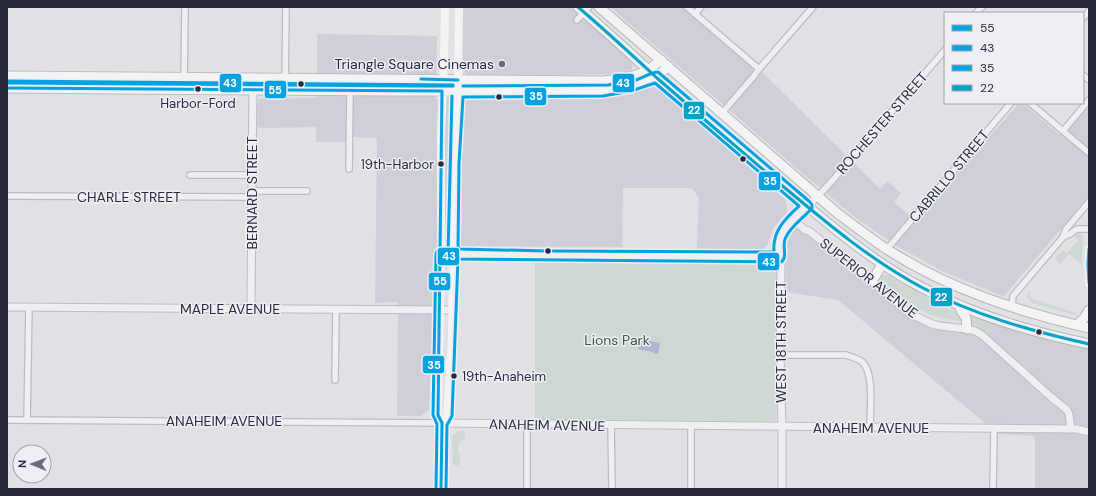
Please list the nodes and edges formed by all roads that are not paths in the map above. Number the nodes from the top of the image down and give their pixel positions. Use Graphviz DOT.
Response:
graph roads {
  1 [pos="185,7"];
  2 [pos="286,7"];
  3 [pos="445,7"];
  4 [pos="459,7"];
  5 [pos="599,7"];
  6 [pos="687,7"];
  7 [pos="701,7"];
  8 [pos="813,7"];
  9 [pos="584,9"];
  10 [pos="695,14"];
  11 [pos="577,20"];
  12 [pos="944,51"];
  13 [pos="664,63"];
  14 [pos="759,69"];
  15 [pos="649,70"];
  16 [pos="7,76"];
  17 [pos="184,77"];
  18 [pos="656,77"];
  19 [pos="253,78"];
  20 [pos="286,78"];
  21 [pos="443,80"];
  22 [pos="458,80"];
  23 [pos="7,88"];
  24 [pos="184,89"];
  25 [pos="253,90"];
  26 [pos="285,90"];
  27 [pos="350,91"];
  28 [pos="442,91"];
  29 [pos="458,92"];
  30 [pos="1089,100"];
  31 [pos="1010,104"];
  32 [pos="1031,104"];
  33 [pos="722,114"];
  34 [pos="1063,131"];
  35 [pos="1089,153"];
  36 [pos="349,169"];
  37 [pos="190,175"];
  38 [pos="252,175"];
  39 [pos="307,191"];
  40 [pos="252,194"];
  41 [pos="7,196"];
  42 [pos="818,196"];
  43 [pos="1089,202"];
  44 [pos="807,206"];
  45 [pos="794,220"];
  46 [pos="1089,229"];
  47 [pos="1064,237"];
  48 [pos="887,249"];
  49 [pos="1089,249"];
  50 [pos="441,254"];
  51 [pos="453,254"];
  52 [pos="780,257"];
  53 [pos="882,264"];
  54 [pos="872,281"];
  55 [pos="1089,283"];
  56 [pos="960,305"];
  57 [pos="7,307"];
  58 [pos="29,307"];
  59 [pos="1012,307"];
  60 [pos="251,309"];
  61 [pos="336,309"];
  62 [pos="440,310"];
  63 [pos="452,310"];
  64 [pos="1089,310"];
  65 [pos="1077,325"];
  66 [pos="1089,328"];
  67 [pos="967,329"];
  68 [pos="1089,344"];
  69 [pos="780,355"];
  70 [pos="335,380"];
  71 [pos="7,420"];
  72 [pos="27,420"];
  73 [pos="442,423"];
  74 [pos="527,425"];
  75 [pos="612,425"];
  76 [pos="691,426"];
  77 [pos="782,427"];
  78 [pos="870,428"];
  79 [pos="994,429"];
  80 [pos="1071,429"];
  81 [pos="1088,431"];
  82 [pos="442,489"];
  83 [pos="527,489"];
  84 [pos="612,489"];
  85 [pos="691,489"];
  86 [pos="782,489"];
  87 [pos="993,489"];
  1 -- 17 [label="street"];
  2 -- 20 [label="street"];
  3 -- 21 [label="main road"];
  4 -- 22 [label="main road"];
  5 -- 13 [label="main road"];
  6 -- 10 [label="street"];
  7 -- 10 [label="street"];
  8 -- 14 [label="street"];
  9 -- 11 [label="street"];
  9 -- 15 [label="main road"];
  10 -- 14 [label="street"];
  12 -- 42 [label="street, ROCHESTER STREET"];
  13 -- 15 [label="main road"];
  13 -- 18 [label="main road"];
  13 -- 33 [label="main road"];
  14 -- 33 [label="street"];
  15 -- 18 [label="main road"];
  15 -- 22 [label="main road"];
  16 -- 17 [label="main road"];
  17 -- 19 [label="main road"];
  17 -- 24 [label="street"];
  18 -- 29 [label="main road"];
  18 -- 44 [label="main road"];
  19 -- 20 [label="main road"];
  19 -- 25 [label="street, BERNARD STREET"];
  20 -- 21 [label="main road"];
  20 -- 26 [label="street"];
  21 -- 22 [label="main road"];
  21 -- 28 [label="main road"];
  22 -- 29 [label="main road"];
  23 -- 24 [label="main road"];
  24 -- 25 [label="main road"];
  25 -- 26 [label="main road"];
  25 -- 38 [label="street, BERNARD STREET"];
  26 -- 27 [label="main road"];
  27 -- 28 [label="main road"];
  27 -- 36 [label="street"];
  28 -- 29 [label="main road"];
  28 -- 50 [label="main road"];
  29 -- 51 [label="main road"];
  30 -- 34 [label="street"];
  31 -- 48 [label="street, CABRILLO STREET"];
  32 -- 34 [label="street"];
  33 -- 42 [label="main road"];
  34 -- 35 [label="street"];
  37 -- 38 [label="street"];
  38 -- 40 [label="street, BERNARD STREET"];
  39 -- 40 [label="street, CHARLE STREET"];
  40 -- 41 [label="street, CHARLE STREET"];
  40 -- 60 [label="street, BERNARD STREET"];
  42 -- 44 [label="street, WEST 18TH STREET"];
  42 -- 48 [label="main road"];
  43 -- 47 [label="street"];
  44 -- 45 [label="street, WEST 18TH STREET"];
  44 -- 53 [label="main road"];
  45 -- 52 [label="street, WEST 18TH STREET"];
  45 -- 54 [label="street, SUPERIOR AVENUE"];
  46 -- 47 [label="street"];
  47 -- 59 [label="street"];
  48 -- 59 [label="main road"];
  49 -- 55 [label="main road"];
  50 -- 51 [label="street"];
  50 -- 62 [label="main road"];
  51 -- 52 [label="street"];
  51 -- 63 [label="main road"];
  52 -- 69 [label="street, WEST 18TH STREET"];
  53 -- 54 [label="main road"];
  53 -- 56 [label="main road"];
  54 -- 67 [label="street, SUPERIOR AVENUE"];
  56 -- 67 [label="main road"];
  56 -- 68 [label="main road"];
  57 -- 58 [label="street, MAPLE AVENUE"];
  58 -- 60 [label="street, MAPLE AVENUE"];
  58 -- 72 [label="street"];
  59 -- 65 [label="main road"];
  60 -- 61 [label="street, MAPLE AVENUE"];
  61 -- 62 [label="street, MAPLE AVENUE"];
  61 -- 70 [label="street"];
  62 -- 63 [label="street, MAPLE AVENUE"];
  62 -- 73 [label="main road"];
  63 -- 73 [label="main road"];
  64 -- 65 [label="main road"];
  65 -- 66 [label="main road"];
  67 -- 80 [label="street, SUPERIOR AVENUE"];
  69 -- 77 [label="street, WEST 18TH STREET"];
  69 -- 78 [label="street"];
  71 -- 72 [label="street, ANAHEIM AVENUE"];
  72 -- 73 [label="street, ANAHEIM AVENUE"];
  73 -- 74 [label="street, ANAHEIM AVENUE"];
  73 -- 82 [label="main road"];
  74 -- 75 [label="street, ANAHEIM AVENUE"];
  74 -- 83 [label="street"];
  75 -- 76 [label="street, ANAHEIM AVENUE"];
  75 -- 84 [label="street"];
  76 -- 77 [label="street, ANAHEIM AVENUE"];
  76 -- 85 [label="street"];
  77 -- 78 [label="street, ANAHEIM AVENUE"];
  77 -- 86 [label="street, WEST 18TH STREET"];
  78 -- 79 [label="street, ANAHEIM AVENUE"];
  79 -- 80 [label="street, ANAHEIM AVENUE"];
  79 -- 87 [label="street"];
  80 -- 81 [label="street, ANAHEIM AVENUE"];
}
